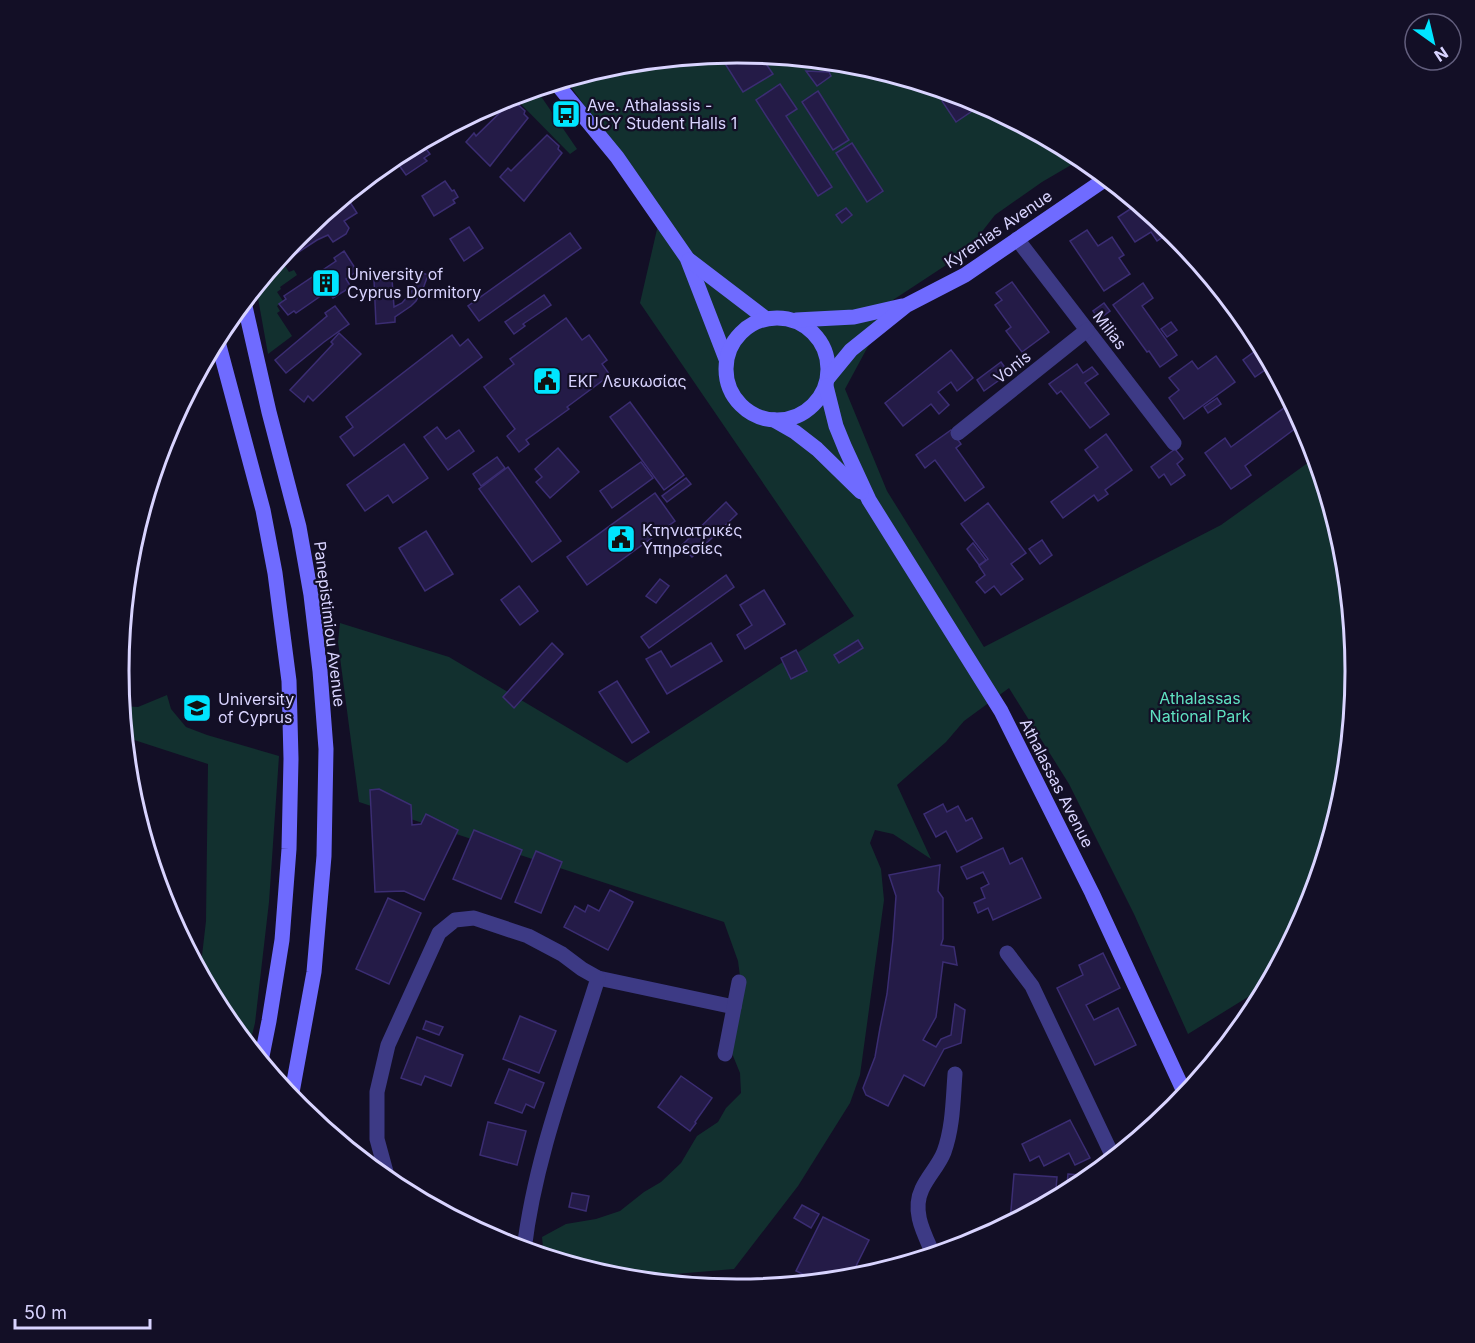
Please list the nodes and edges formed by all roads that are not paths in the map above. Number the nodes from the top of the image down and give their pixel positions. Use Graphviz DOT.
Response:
graph roads {
  1 [pos="561,89"];
  2 [pos="1099,183"];
  3 [pos="1017,239"];
  4 [pos="687,258"];
  5 [pos="907,305"];
  6 [pos="246,313"];
  7 [pos="765,318"];
  8 [pos="796,320"];
  9 [pos="1087,330"];
  10 [pos="221,350"];
  11 [pos="726,359"];
  12 [pos="827,382"];
  13 [pos="774,420"];
  14 [pos="958,433"];
  15 [pos="1174,443"];
  16 [pos="869,500"];
  17 [pos="1007,953"];
  18 [pos="598,978"];
  19 [pos="739,982"];
  20 [pos="734,1007"];
  21 [pos="263,1052"];
  22 [pos="725,1054"];
  23 [pos="955,1074"];
  24 [pos="293,1087"];
  25 [pos="1182,1087"];
  26 [pos="1111,1152"];
  27 [pos="385,1167"];
  28 [pos="525,1242"];
  29 [pos="931,1249"];
  1 -- 4 [label="main road"];
  2 -- 3 [label="main road, Kyrenias Avenue"];
  3 -- 5 [label="main road, Kyrenias Avenue"];
  3 -- 9 [label="street, Milias"];
  4 -- 7 [label="main road"];
  4 -- 11 [label="main road"];
  5 -- 8 [label="main road, Kyrenias Avenue"];
  5 -- 12 [label="main road, Kyrenias Avenue"];
  6 -- 24 [label="main road, Panepistimiou Avenue"];
  7 -- 8 [label="main road"];
  7 -- 11 [label="main road"];
  8 -- 12 [label="main road"];
  9 -- 14 [label="street, Vonis"];
  9 -- 15 [label="street, Milias"];
  10 -- 21 [label="main road"];
  11 -- 13 [label="main road"];
  12 -- 13 [label="main road"];
  12 -- 16 [label="main road, Athalassas Avenue"];
  13 -- 16 [label="main road, Athalassas Avenue"];
  16 -- 25 [label="main road, Athalassas Avenue"];
  17 -- 26 [label="street"];
  18 -- 20 [label="street"];
  18 -- 27 [label="street"];
  18 -- 28 [label="street"];
  19 -- 20 [label="street"];
  20 -- 22 [label="street"];
  23 -- 29 [label="street"];
}
